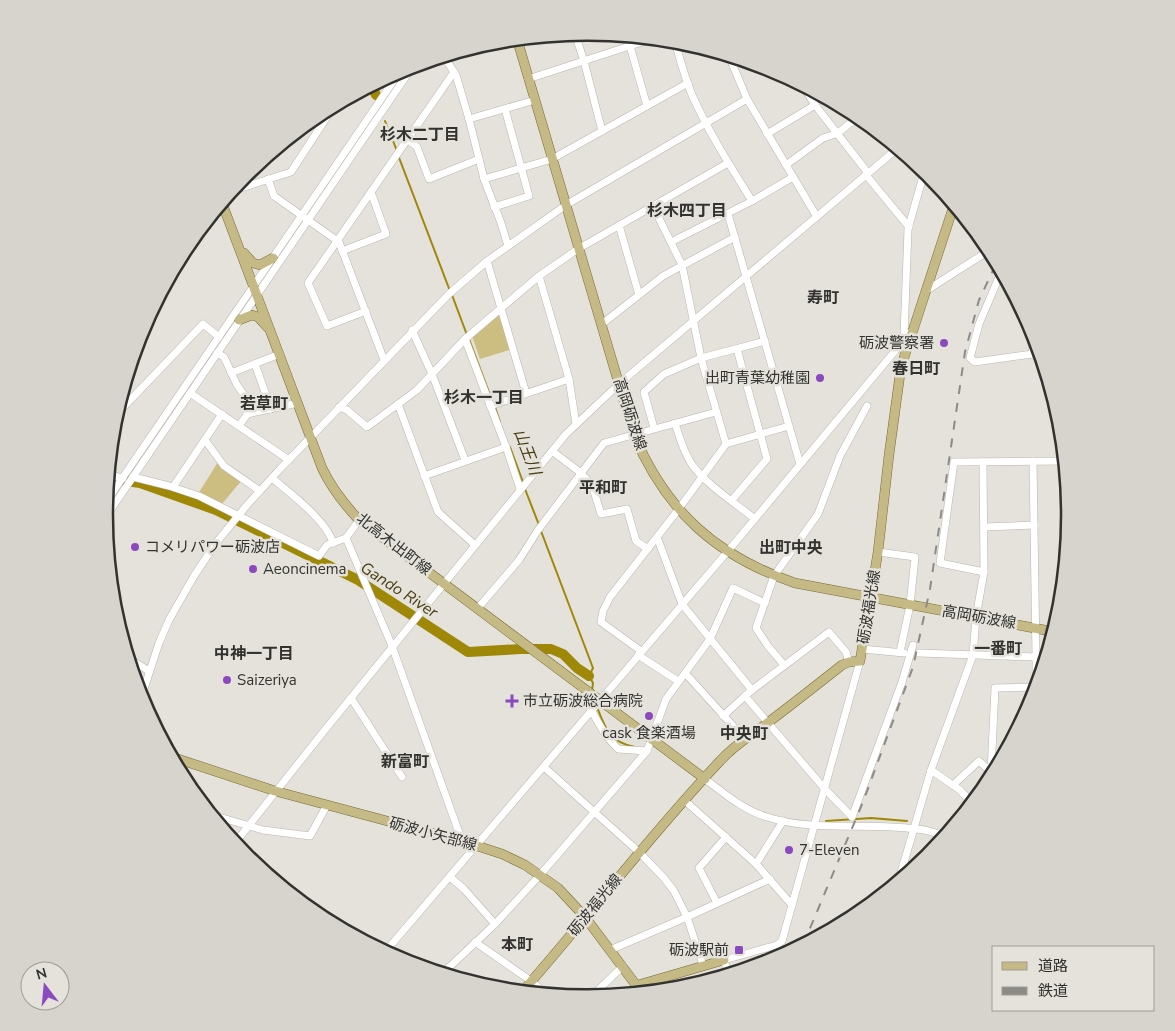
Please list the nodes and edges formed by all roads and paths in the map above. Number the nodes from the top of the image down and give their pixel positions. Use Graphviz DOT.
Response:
graph roads {
  1 [pos="578,41"];
  2 [pos="637,44"];
  3 [pos="519,46"];
  4 [pos="630,46"];
  5 [pos="678,50"];
  6 [pos="584,60"];
  7 [pos="448,62"];
  8 [pos="732,64"];
  9 [pos="454,72"];
  10 [pos="405,78"];
  11 [pos="528,78"];
  12 [pos="392,83"];
  13 [pos="688,83"];
  14 [pos="810,97"];
  15 [pos="747,99"];
  16 [pos="535,100"];
  17 [pos="815,105"];
  18 [pos="647,106"];
  19 [pos="505,109"];
  20 [pos="469,119"];
  21 [pos="852,122"];
  22 [pos="705,123"];
  23 [pos="319,125"];
  24 [pos="602,131"];
  25 [pos="838,133"];
  26 [pos="767,134"];
  27 [pos="408,139"];
  28 [pos="892,153"];
  29 [pos="479,158"];
  30 [pos="552,159"];
  31 [pos="728,163"];
  32 [pos="786,165"];
  33 [pos="522,168"];
  34 [pos="867,174"];
  35 [pos="793,177"];
  36 [pos="268,179"];
  37 [pos="484,179"];
  38 [pos="923,180"];
  39 [pos="245,187"];
  40 [pos="372,192"];
  41 [pos="752,201"];
  42 [pos="566,205"];
  43 [pos="653,206"];
  44 [pos="494,207"];
  45 [pos="225,210"];
  46 [pos="951,212"];
  47 [pos="728,214"];
  48 [pos="817,217"];
  49 [pos="304,219"];
  50 [pos="619,225"];
  51 [pos="909,227"];
  52 [pos="234,235"];
  53 [pos="736,237"];
  54 [pos="338,241"];
  55 [pos="671,242"];
  56 [pos="508,246"];
  57 [pos="578,249"];
  58 [pos="342,251"];
  59 [pos="983,254"];
  60 [pos="273,258"];
  61 [pos="487,261"];
  62 [pos="682,265"];
  63 [pos="540,276"];
  64 [pos="747,276"];
  65 [pos="998,279"];
  66 [pos="256,290"];
  67 [pos="927,290"];
  68 [pos="639,295"];
  69 [pos="501,307"];
  70 [pos="366,311"];
  71 [pos="239,320"];
  72 [pos="693,321"];
  73 [pos="602,324"];
  74 [pos="412,330"];
  75 [pos="913,330"];
  76 [pos="219,337"];
  77 [pos="906,338"];
  78 [pos="465,339"];
  79 [pos="765,341"];
  80 [pos="276,344"];
  81 [pos="737,349"];
  82 [pos="217,353"];
  83 [pos="280,354"];
  84 [pos="1033,354"];
  85 [pos="701,358"];
  86 [pos="384,360"];
  87 [pos="255,364"];
  88 [pos="231,373"];
  89 [pos="432,374"];
  90 [pos="569,379"];
  91 [pos="620,383"];
  92 [pos="190,393"];
  93 [pos="526,393"];
  94 [pos="298,403"];
  95 [pos="126,404"];
  96 [pos="398,404"];
  97 [pos="490,406"];
  98 [pos="867,406"];
  99 [pos="339,407"];
  100 [pos="271,409"];
  101 [pos="716,412"];
  102 [pos="222,414"];
  103 [pos="247,414"];
  104 [pos="675,423"];
  105 [pos="576,424"];
  106 [pos="239,426"];
  107 [pos="789,426"];
  108 [pos="654,428"];
  109 [pos="761,434"];
  110 [pos="634,435"];
  111 [pos="312,438"];
  112 [pos="204,440"];
  113 [pos="726,444"];
  114 [pos="506,447"];
  115 [pos="552,451"];
  116 [pos="289,460"];
  117 [pos="465,460"];
  118 [pos="1033,461"];
  119 [pos="1059,461"];
  120 [pos="983,462"];
  121 [pos="800,464"];
  122 [pos="581,474"];
  123 [pos="115,476"];
  124 [pos="424,476"];
  125 [pos="703,476"];
  126 [pos="133,477"];
  127 [pos="123,478"];
  128 [pos="272,478"];
  129 [pos="173,487"];
  130 [pos="520,489"];
  131 [pos="114,491"];
  132 [pos="260,491"];
  133 [pos="732,500"];
  134 [pos="113,506"];
  135 [pos="678,510"];
  136 [pos="238,516"];
  137 [pos="754,519"];
  138 [pos="359,520"];
  139 [pos="1034,525"];
  140 [pos="985,527"];
  141 [pos="346,538"];
  142 [pos="657,538"];
  143 [pos="333,543"];
  144 [pos="475,545"];
  145 [pos="648,549"];
  146 [pos="728,551"];
  147 [pos="878,552"];
  148 [pos="984,572"];
  149 [pos="774,576"];
  150 [pos="445,583"];
  151 [pos="871,597"];
  152 [pos="765,603"];
  153 [pos="682,604"];
  154 [pos="910,605"];
  155 [pos="478,608"];
  156 [pos="976,617"];
  157 [pos="1036,628"];
  158 [pos="1048,631"];
  159 [pos="710,638"];
  160 [pos="913,644"];
  161 [pos="392,646"];
  162 [pos="862,649"];
  163 [pos="900,652"];
  164 [pos="640,653"];
  165 [pos="911,653"];
  166 [pos="919,653"];
  167 [pos="973,656"];
  168 [pos="1036,657"];
  169 [pos="860,661"];
  170 [pos="849,662"];
  171 [pos="137,664"];
  172 [pos="784,666"];
  173 [pos="1036,671"];
  174 [pos="149,672"];
  175 [pos="685,673"];
  176 [pos="678,681"];
  177 [pos="145,686"];
  178 [pos="752,690"];
  179 [pos="1029,690"];
  180 [pos="745,696"];
  181 [pos="351,698"];
  182 [pos="599,700"];
  183 [pos="591,710"];
  184 [pos="723,716"];
  185 [pos="768,722"];
  186 [pos="744,738"];
  187 [pos="651,739"];
  188 [pos="647,750"];
  189 [pos="181,760"];
  190 [pos="993,761"];
  191 [pos="544,766"];
  192 [pos="988,769"];
  193 [pos="931,770"];
  194 [pos="402,777"];
  195 [pos="705,779"];
  196 [pos="953,785"];
  197 [pos="824,788"];
  198 [pos="275,791"];
  199 [pos="968,799"];
  200 [pos="684,800"];
  201 [pos="327,805"];
  202 [pos="595,812"];
  203 [pos="223,818"];
  204 [pos="783,821"];
  205 [pos="814,825"];
  206 [pos="248,826"];
  207 [pos="914,828"];
  208 [pos="938,834"];
  209 [pos="239,837"];
  210 [pos="726,837"];
  211 [pos="462,841"];
  212 [pos="477,846"];
  213 [pos="639,852"];
  214 [pos="756,864"];
  215 [pos="904,864"];
  216 [pos="907,865"];
  217 [pos="902,870"];
  218 [pos="540,875"];
  219 [pos="450,877"];
  220 [pos="770,879"];
  221 [pos="717,903"];
  222 [pos="792,904"];
  223 [pos="585,917"];
  224 [pos="687,917"];
  225 [pos="495,924"];
  226 [pos="475,942"];
  227 [pos="390,946"];
  228 [pos="610,950"];
  229 [pos="724,960"];
  230 [pos="703,965"];
  231 [pos="623,966"];
  232 [pos="447,969"];
  233 [pos="727,969"];
  234 [pos="531,981"];
  235 [pos="527,986"];
  236 [pos="647,986"];
  237 [pos="538,987"];
  238 [pos="639,987"];
  239 [pos="599,990"];
  1 -- 6 [label="street"];
  2 -- 4 [label="street"];
  3 -- 11 [label="main road, 高岡砺波線"];
  4 -- 6 [label="street"];
  4 -- 18 [label="street"];
  5 -- 13 [label="street"];
  6 -- 11 [label="street"];
  6 -- 24 [label="street"];
  7 -- 9 [label="street"];
  8 -- 15 [label="street"];
  9 -- 20 [label="street"];
  9 -- 27 [label="street"];
  10 -- 49 [label="street"];
  11 -- 16 [label="main road, 高岡砺波線"];
  12 -- 49 [label="street"];
  13 -- 18 [label="street"];
  13 -- 22 [label="street"];
  14 -- 17 [label="street"];
  15 -- 22 [label="street"];
  15 -- 26 [label="street"];
  16 -- 19 [label="street"];
  16 -- 30 [label="main road, 高岡砺波線"];
  17 -- 25 [label="street"];
  17 -- 26 [label="street"];
  18 -- 24 [label="street"];
  19 -- 20 [label="street"];
  19 -- 33 [label="street"];
  20 -- 29 [label="street"];
  21 -- 25 [label="street"];
  22 -- 31 [label="street"];
  22 -- 42 [label="street"];
  23 -- 36 [label="street"];
  24 -- 30 [label="street"];
  25 -- 32 [label="street"];
  25 -- 34 [label="street"];
  26 -- 32 [label="street"];
  27 -- 29 [label="street"];
  27 -- 40 [label="street"];
  28 -- 34 [label="street"];
  29 -- 37 [label="street"];
  30 -- 33 [label="street"];
  30 -- 42 [label="main road, 高岡砺波線"];
  31 -- 41 [label="street"];
  31 -- 43 [label="street"];
  32 -- 35 [label="street"];
  33 -- 37 [label="street"];
  33 -- 44 [label="street"];
  34 -- 48 [label="street"];
  34 -- 51 [label="street"];
  35 -- 41 [label="street"];
  35 -- 48 [label="street"];
  36 -- 39 [label="street"];
  36 -- 49 [label="street"];
  37 -- 44 [label="street"];
  38 -- 51 [label="street"];
  40 -- 54 [label="street"];
  40 -- 58 [label="street"];
  41 -- 47 [label="street"];
  42 -- 56 [label="street"];
  42 -- 57 [label="main road, 高岡砺波線"];
  43 -- 50 [label="street"];
  43 -- 55 [label="street"];
  44 -- 56 [label="street"];
  45 -- 52 [label="main road, 北高木出町線"];
  46 -- 67 [label="main road, 砺波福光線"];
  47 -- 53 [label="street"];
  47 -- 55 [label="street"];
  48 -- 64 [label="street"];
  49 -- 54 [label="street"];
  49 -- 60 [label="street"];
  49 -- 66 [label="street"];
  50 -- 57 [label="street"];
  50 -- 68 [label="street"];
  51 -- 77 [label="street"];
  52 -- 60 [label="main road"];
  52 -- 66 [label="main road, 北高木出町線"];
  53 -- 62 [label="street"];
  53 -- 64 [label="street"];
  54 -- 58 [label="street"];
  54 -- 70 [label="street"];
  55 -- 62 [label="street"];
  56 -- 61 [label="street"];
  57 -- 63 [label="street"];
  57 -- 73 [label="main road, 高岡砺波線"];
  58 -- 70 [label="street"];
  59 -- 67 [label="street"];
  60 -- 66 [label="street"];
  61 -- 69 [label="street"];
  61 -- 74 [label="street"];
  62 -- 68 [label="street"];
  62 -- 72 [label="street"];
  63 -- 69 [label="street"];
  63 -- 90 [label="street"];
  64 -- 72 [label="street"];
  64 -- 79 [label="street"];
  65 -- 84 [label="street"];
  66 -- 71 [label="street"];
  66 -- 76 [label="street"];
  66 -- 80 [label="main road, 北高木出町線"];
  67 -- 75 [label="main road, 砺波福光線"];
  68 -- 73 [label="street"];
  69 -- 78 [label="street"];
  69 -- 93 [label="street"];
  70 -- 86 [label="street"];
  71 -- 80 [label="main road"];
  71 -- 82 [label="street"];
  72 -- 85 [label="street"];
  72 -- 91 [label="street"];
  73 -- 91 [label="main road, 高岡砺波線"];
  74 -- 86 [label="street"];
  74 -- 89 [label="street"];
  75 -- 77 [label="street"];
  75 -- 147 [label="main road, 砺波福光線"];
  76 -- 95 [label="street"];
  76 -- 127 [label="street"];
  77 -- 121 [label="street"];
  78 -- 89 [label="street"];
  78 -- 97 [label="street"];
  79 -- 81 [label="street"];
  79 -- 107 [label="street"];
  80 -- 83 [label="main road, 北高木出町線"];
  81 -- 85 [label="street"];
  81 -- 109 [label="street"];
  82 -- 88 [label="street"];
  82 -- 92 [label="street"];
  83 -- 87 [label="street"];
  83 -- 94 [label="main road, 北高木出町線"];
  85 -- 101 [label="street"];
  85 -- 108 [label="street"];
  86 -- 99 [label="street"];
  87 -- 88 [label="street"];
  87 -- 100 [label="street"];
  88 -- 103 [label="street"];
  89 -- 96 [label="street"];
  89 -- 117 [label="street"];
  90 -- 93 [label="street"];
  90 -- 105 [label="street"];
  91 -- 105 [label="street"];
  91 -- 110 [label="main road, 高岡砺波線"];
  92 -- 102 [label="street"];
  92 -- 126 [label="street"];
  93 -- 97 [label="street"];
  94 -- 100 [label="street"];
  94 -- 111 [label="main road, 北高木出町線"];
  96 -- 99 [label="street"];
  96 -- 124 [label="street"];
  97 -- 114 [label="street"];
  98 -- 149 [label="street"];
  99 -- 111 [label="street"];
  100 -- 103 [label="street"];
  101 -- 104 [label="street"];
  101 -- 113 [label="street"];
  102 -- 106 [label="street"];
  102 -- 112 [label="street"];
  103 -- 106 [label="street"];
  104 -- 108 [label="street"];
  104 -- 125 [label="street"];
  105 -- 115 [label="street"];
  106 -- 116 [label="street"];
  107 -- 109 [label="street"];
  107 -- 121 [label="street"];
  108 -- 110 [label="street"];
  109 -- 113 [label="street"];
  109 -- 133 [label="street"];
  110 -- 122 [label="street"];
  110 -- 135 [label="main road, 高岡砺波線"];
  111 -- 116 [label="street"];
  111 -- 138 [label="main road, 北高木出町線"];
  112 -- 129 [label="street"];
  112 -- 132 [label="street"];
  113 -- 125 [label="street"];
  114 -- 117 [label="street"];
  114 -- 130 [label="street"];
  115 -- 122 [label="street"];
  115 -- 130 [label="street"];
  116 -- 128 [label="street"];
  117 -- 124 [label="street"];
  118 -- 119 [label="street"];
  118 -- 120 [label="street"];
  118 -- 139 [label="street"];
  120 -- 140 [label="street"];
  120 -- 148 [label="street"];
  121 -- 137 [label="street"];
  122 -- 145 [label="street"];
  122 -- 155 [label="street"];
  123 -- 127 [label="street"];
  124 -- 144 [label="street"];
  125 -- 133 [label="street"];
  125 -- 135 [label="street"];
  126 -- 129 [label="street"];
  126 -- 134 [label="street"];
  127 -- 131 [label="street"];
  128 -- 132 [label="street"];
  128 -- 143 [label="street"];
  129 -- 136 [label="street"];
  130 -- 144 [label="street"];
  132 -- 136 [label="street"];
  133 -- 137 [label="street"];
  135 -- 142 [label="street"];
  135 -- 146 [label="main road, 高岡砺波線"];
  136 -- 143 [label="street"];
  136 -- 174 [label="street"];
  137 -- 146 [label="street"];
  138 -- 141 [label="street"];
  138 -- 150 [label="main road, 北高木出町線"];
  139 -- 140 [label="street"];
  139 -- 157 [label="street"];
  140 -- 148 [label="street"];
  141 -- 143 [label="street"];
  141 -- 161 [label="street"];
  142 -- 145 [label="street"];
  142 -- 153 [label="street"];
  144 -- 150 [label="street"];
  145 -- 164 [label="street"];
  146 -- 149 [label="main road, 高岡砺波線"];
  146 -- 153 [label="street"];
  147 -- 151 [label="main road, 砺波福光線"];
  147 -- 154 [label="street"];
  148 -- 156 [label="street"];
  149 -- 151 [label="main road, 高岡砺波線"];
  149 -- 152 [label="street"];
  150 -- 155 [label="main road, 北高木出町線"];
  150 -- 161 [label="street"];
  151 -- 154 [label="main road, 高岡砺波線"];
  151 -- 162 [label="main road, 砺波福光線"];
  152 -- 159 [label="street"];
  152 -- 172 [label="street"];
  153 -- 159 [label="street"];
  153 -- 164 [label="street"];
  154 -- 156 [label="main road, 高岡砺波線"];
  154 -- 163 [label="street"];
  155 -- 182 [label="main road, 北高木出町線"];
  156 -- 157 [label="main road, 高岡砺波線"];
  156 -- 167 [label="street"];
  157 -- 158 [label="main road, 高岡砺波線"];
  157 -- 168 [label="street"];
  159 -- 175 [label="street"];
  159 -- 178 [label="street"];
  160 -- 165 [label="street"];
  161 -- 181 [label="street"];
  161 -- 211 [label="street"];
  162 -- 163 [label="street"];
  162 -- 169 [label="main road, 砺波福光線"];
  163 -- 165 [label="street"];
  164 -- 176 [label="street"];
  164 -- 182 [label="street"];
  165 -- 197 [label="street"];
  166 -- 167 [label="street"];
  167 -- 168 [label="street"];
  167 -- 193 [label="street"];
  168 -- 173 [label="street"];
  169 -- 170 [label="main road, 砺波福光線"];
  169 -- 197 [label="street"];
  170 -- 172 [label="street"];
  170 -- 185 [label="main road, 砺波福光線"];
  171 -- 174 [label="street"];
  172 -- 178 [label="street"];
  174 -- 177 [label="street"];
  175 -- 176 [label="street"];
  175 -- 184 [label="street"];
  176 -- 187 [label="street"];
  178 -- 180 [label="street"];
  179 -- 190 [label="street"];
  180 -- 184 [label="street"];
  180 -- 185 [label="street"];
  181 -- 194 [label="street"];
  181 -- 198 [label="street"];
  182 -- 183 [label="street"];
  182 -- 187 [label="main road, 北高木出町線"];
  183 -- 188 [label="street"];
  183 -- 191 [label="street"];
  184 -- 186 [label="street"];
  185 -- 186 [label="main road, 砺波福光線"];
  185 -- 197 [label="street"];
  186 -- 195 [label="main road, 砺波福光線"];
  187 -- 188 [label="street"];
  187 -- 195 [label="main road, 北高木出町線"];
  188 -- 202 [label="street"];
  189 -- 198 [label="main road, 砺波小矢部線"];
  191 -- 202 [label="street"];
  191 -- 212 [label="street"];
  192 -- 196 [label="street"];
  193 -- 196 [label="street"];
  193 -- 207 [label="street"];
  195 -- 200 [label="main road, 砺波福光線"];
  195 -- 204 [label="street"];
  196 -- 199 [label="street"];
  197 -- 205 [label="street"];
  198 -- 201 [label="main road, 砺波小矢部線"];
  198 -- 206 [label="street"];
  200 -- 210 [label="street"];
  200 -- 213 [label="main road, 砺波福光線"];
  201 -- 206 [label="street"];
  201 -- 211 [label="main road, 砺波小矢部線"];
  202 -- 213 [label="street"];
  202 -- 218 [label="street"];
  203 -- 206 [label="street"];
  204 -- 205 [label="street"];
  204 -- 214 [label="street"];
  205 -- 207 [label="street"];
  205 -- 222 [label="street"];
  206 -- 209 [label="street"];
  207 -- 208 [label="street"];
  207 -- 215 [label="street"];
  210 -- 214 [label="street"];
  210 -- 221 [label="street"];
  211 -- 212 [label="main road, 砺波小矢部線"];
  212 -- 218 [label="main road, 砺波小矢部線"];
  212 -- 219 [label="street"];
  213 -- 223 [label="main road, 砺波福光線"];
  213 -- 224 [label="street"];
  214 -- 220 [label="street"];
  215 -- 216 [label="street"];
  215 -- 217 [label="street"];
  218 -- 223 [label="main road, 砺波小矢部線"];
  218 -- 225 [label="street"];
  219 -- 225 [label="street"];
  219 -- 227 [label="street"];
  220 -- 221 [label="street"];
  220 -- 222 [label="street"];
  221 -- 224 [label="street"];
  222 -- 229 [label="street"];
  223 -- 228 [label="main road, 砺波小矢部線"];
  223 -- 234 [label="main road, 砺波福光線"];
  224 -- 228 [label="street"];
  224 -- 230 [label="street"];
  225 -- 226 [label="street"];
  226 -- 232 [label="street"];
  226 -- 234 [label="street"];
  228 -- 231 [label="main road, 砺波小矢部線"];
  229 -- 230 [label="main road"];
  229 -- 233 [label="street"];
  230 -- 236 [label="main road"];
  231 -- 238 [label="main road, 砺波小矢部線"];
  231 -- 239 [label="street"];
  234 -- 235 [label="main road, 砺波福光線"];
  234 -- 237 [label="street"];
}
